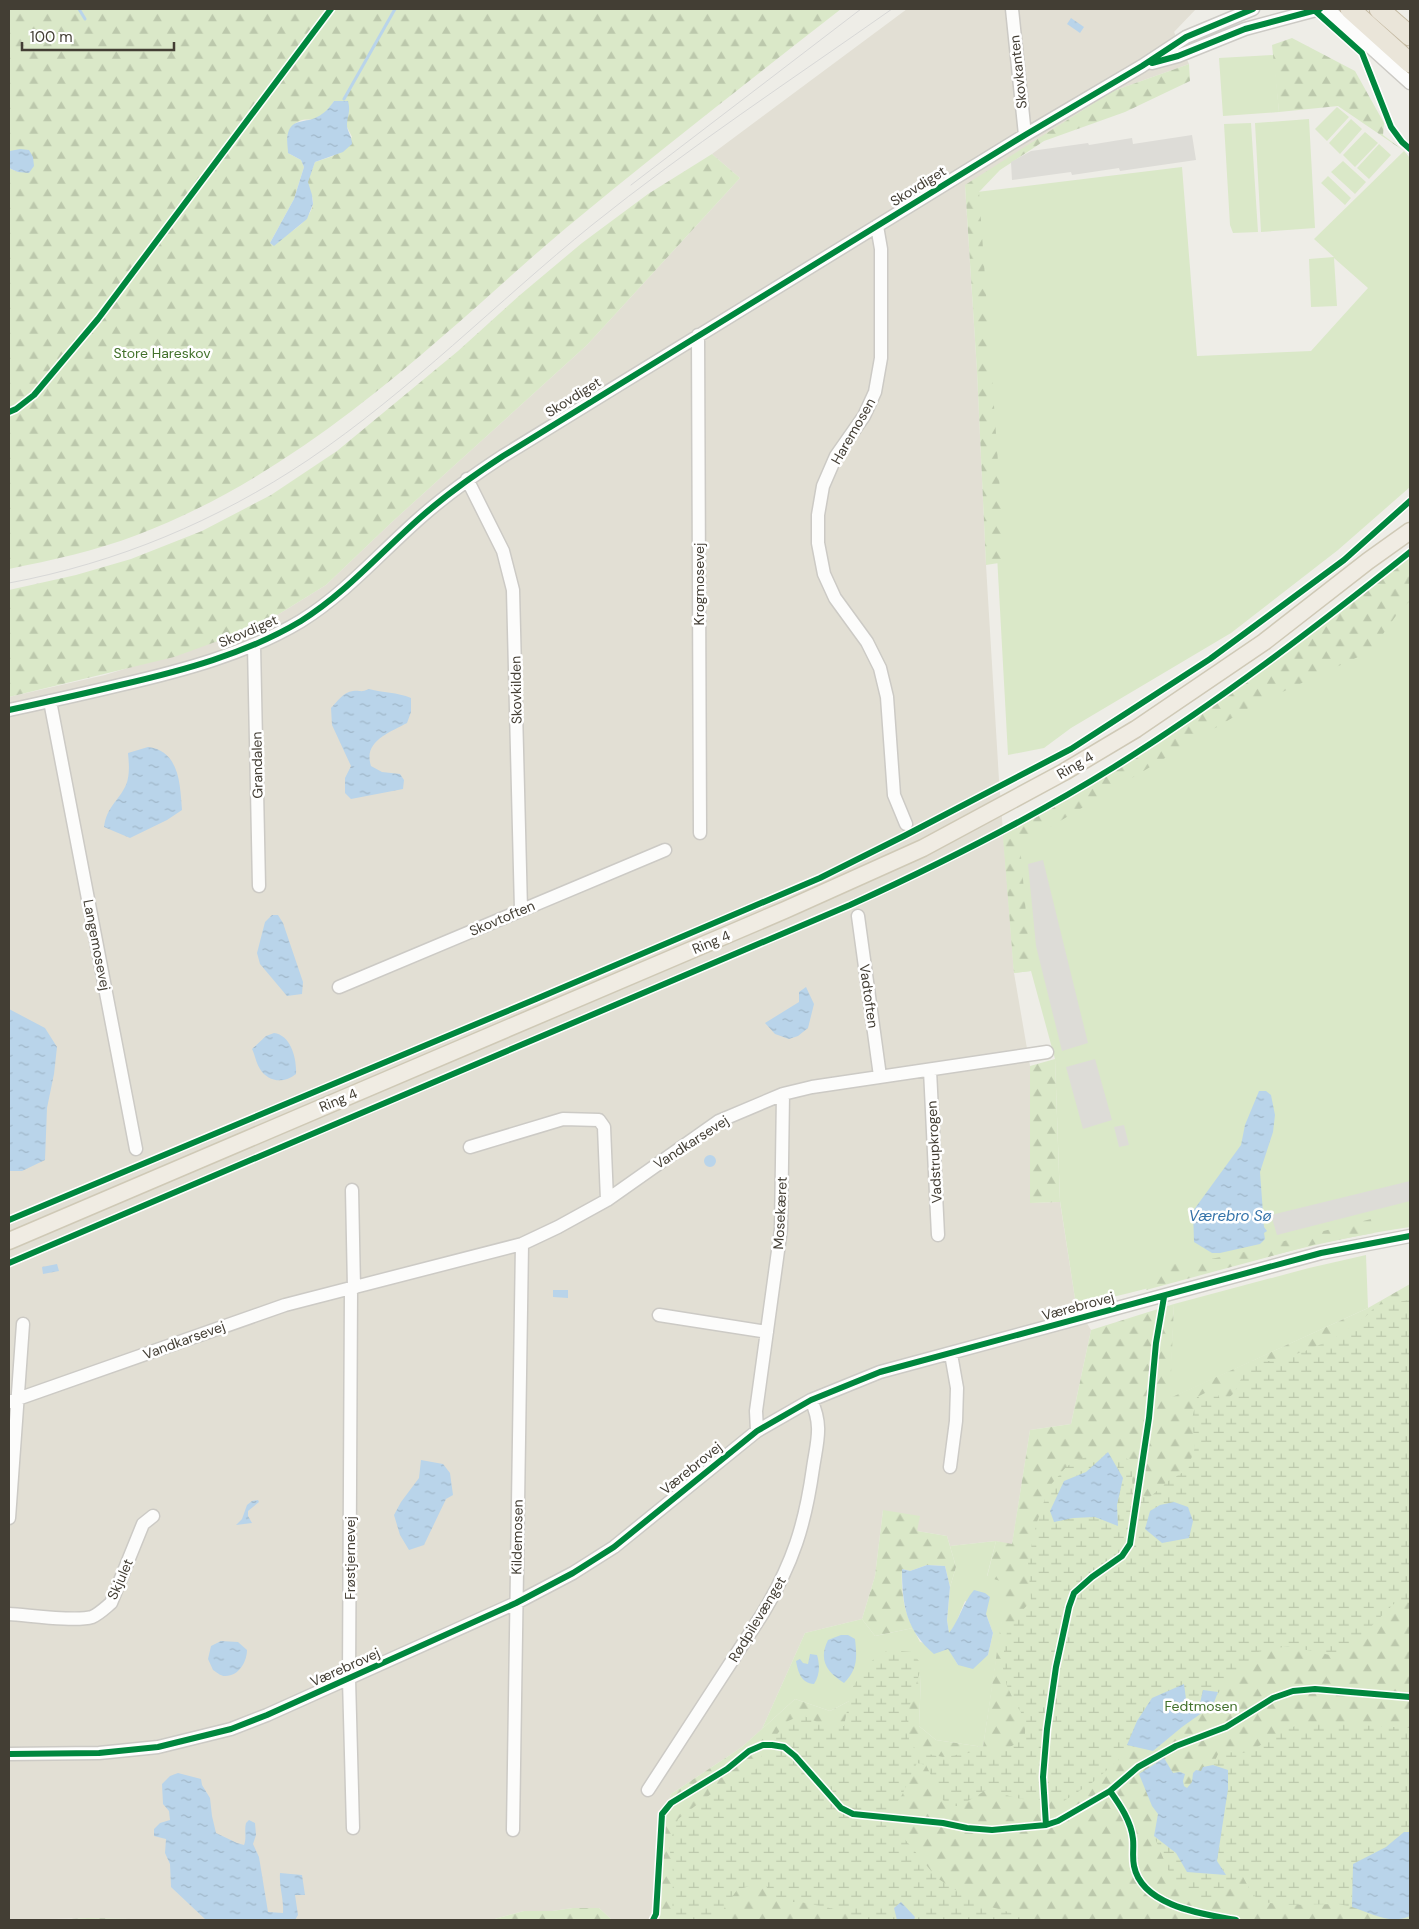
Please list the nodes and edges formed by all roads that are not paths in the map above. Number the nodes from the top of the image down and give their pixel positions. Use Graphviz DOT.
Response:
graph roads {
  1 [pos="1012,9"];
  2 [pos="1253,9"];
  3 [pos="1320,9"];
  4 [pos="1328,9"];
  5 [pos="1386,14"];
  6 [pos="1355,20"];
  7 [pos="1410,34"];
  8 [pos="1395,49"];
  9 [pos="1410,63"];
  10 [pos="1142,66"];
  11 [pos="1410,68"];
  12 [pos="1410,83"];
  13 [pos="1025,135"];
  14 [pos="877,226"];
  15 [pos="698,335"];
  16 [pos="468,479"];
  17 [pos="1410,518"];
  18 [pos="1410,532"];
  19 [pos="1368,561"];
  20 [pos="254,645"];
  21 [pos="50,701"];
  22 [pos="9,710"];
  23 [pos="906,824"];
  24 [pos="700,833"];
  25 [pos="665,850"];
  26 [pos="259,886"];
  27 [pos="521,910"];
  28 [pos="858,916"];
  29 [pos="339,987"];
  30 [pos="1047,1052"];
  31 [pos="930,1070"];
  32 [pos="880,1076"];
  33 [pos="783,1094"];
  34 [pos="470,1147"];
  35 [pos="136,1148"];
  36 [pos="352,1190"];
  37 [pos="607,1200"];
  38 [pos="938,1235"];
  39 [pos="1410,1236"];
  40 [pos="9,1241"];
  41 [pos="522,1244"];
  42 [pos="353,1288"];
  43 [pos="659,1315"];
  44 [pos="23,1324"];
  45 [pos="767,1332"];
  46 [pos="951,1354"];
  47 [pos="811,1400"];
  48 [pos="13,1401"];
  49 [pos="757,1431"];
  50 [pos="950,1467"];
  51 [pos="153,1516"];
  52 [pos="9,1518"];
  53 [pos="516,1603"];
  54 [pos="9,1614"];
  55 [pos="349,1679"];
  56 [pos="9,1754"];
  57 [pos="648,1790"];
  58 [pos="353,1828"];
  59 [pos="513,1830"];
  1 -- 13 [label="street, Skovkanten"];
  2 -- 10 [label="street, Skovdiget"];
  3 -- 10 [label="street, Skovdiget"];
  4 -- 6 [label="street"];
  5 -- 7 [label="highway"];
  6 -- 8 [label="highway"];
  6 -- 12 [label="street"];
  8 -- 9 [label="highway"];
  8 -- 11 [label="highway"];
  10 -- 13 [label="street, Skovdiget"];
  13 -- 14 [label="street, Skovdiget"];
  14 -- 15 [label="street, Skovdiget"];
  14 -- 23 [label="street, Haremosen"];
  15 -- 16 [label="street, Skovdiget"];
  15 -- 24 [label="street, Krogmosevej"];
  16 -- 20 [label="street, Skovdiget"];
  16 -- 27 [label="street, Skovkilden"];
  17 -- 19 [label="main road, Ring 4"];
  18 -- 19 [label="main road, Ring 4"];
  19 -- 40 [label="main road, Ring 4"];
  20 -- 21 [label="street, Skovdiget"];
  20 -- 26 [label="street, Grandalen"];
  21 -- 22 [label="street, Skovdiget"];
  21 -- 35 [label="street, Langemosevej"];
  25 -- 27 [label="street, Skovtoften"];
  27 -- 29 [label="street, Skovtoften"];
  28 -- 32 [label="street, Vadtoften"];
  30 -- 31 [label="street, Vandkarsevej"];
  31 -- 32 [label="street, Vandkarsevej"];
  31 -- 38 [label="street, Vadstrupkrogen"];
  32 -- 33 [label="street, Vandkarsevej"];
  33 -- 37 [label="street, Vandkarsevej"];
  33 -- 45 [label="street, Mosekæret"];
  34 -- 37 [label="street"];
  36 -- 42 [label="street"];
  37 -- 41 [label="street, Vandkarsevej"];
  39 -- 46 [label="street, Værebrovej"];
  41 -- 42 [label="street, Vandkarsevej"];
  41 -- 53 [label="street, Kildemosen"];
  42 -- 48 [label="street, Vandkarsevej"];
  42 -- 55 [label="street, Frøstjernevej"];
  43 -- 45 [label="street"];
  44 -- 48 [label="street"];
  45 -- 49 [label="street, Mosekæret"];
  46 -- 47 [label="street, Værebrovej"];
  46 -- 50 [label="street"];
  47 -- 49 [label="street, Værebrovej"];
  47 -- 57 [label="street, Rødpilevænget"];
  48 -- 52 [label="street"];
  49 -- 53 [label="street, Værebrovej"];
  51 -- 54 [label="street, Skjulet"];
  53 -- 55 [label="street, Værebrovej"];
  53 -- 59 [label="street, Kildemosen"];
  55 -- 56 [label="street, Værebrovej"];
  55 -- 58 [label="street, Frøstjernevej"];
}
